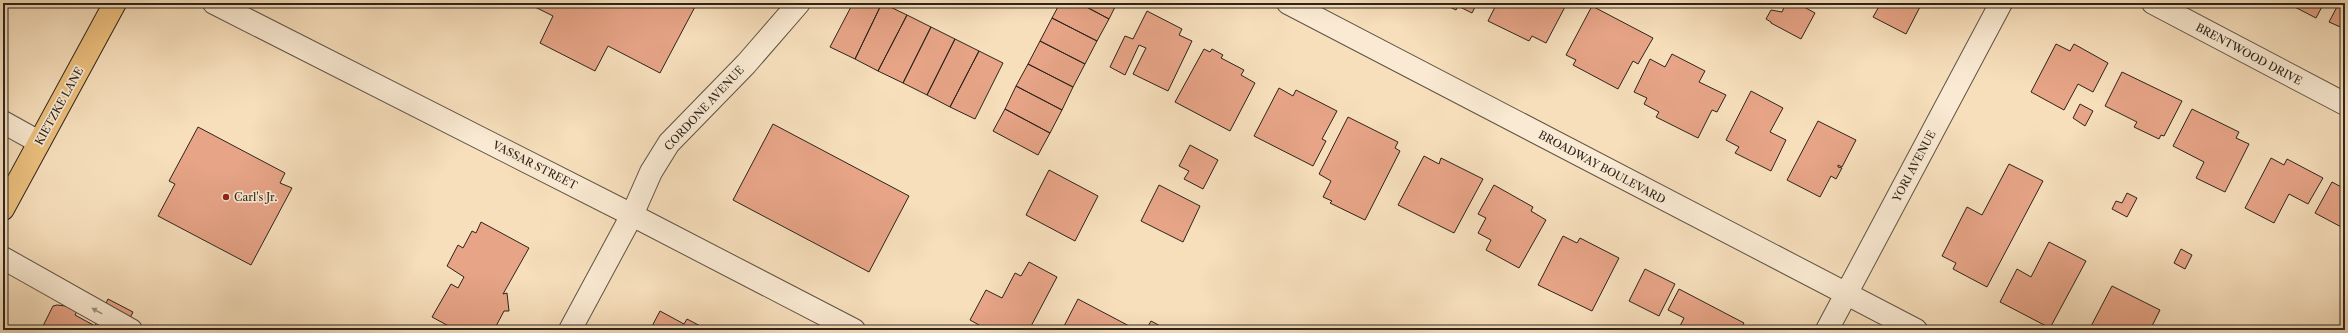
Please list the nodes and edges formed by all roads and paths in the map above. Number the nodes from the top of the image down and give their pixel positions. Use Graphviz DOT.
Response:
graph roads {
  1 [pos="115,3"];
  2 [pos="214,3"];
  3 [pos="799,3"];
  4 [pos="1288,3"];
  5 [pos="2001,3"];
  6 [pos="2152,3"];
  7 [pos="2345,104"];
  8 [pos="3,122"];
  9 [pos="39,142"];
  10 [pos="3,209"];
  11 [pos="632,215"];
  12 [pos="3,258"];
  13 [pos="1846,294"];
  14 [pos="131,330"];
  15 [pos="570,330"];
  16 [pos="854,330"];
  17 [pos="1827,330"];
  18 [pos="1916,330"];
  1 -- 9 [label="main road, KIETZKE LANE"];
  2 -- 11 [label="street, VASSAR STREET"];
  3 -- 11 [label="street, CORDONE AVENUE"];
  4 -- 13 [label="street, BROADWAY BOULEVARD"];
  5 -- 13 [label="street, YORI AVENUE"];
  6 -- 7 [label="street, BRENTWOOD DRIVE"];
  8 -- 9 [label="street"];
  9 -- 10 [label="main road, KIETZKE LANE"];
  11 -- 15 [label="street, CORDONE AVENUE"];
  11 -- 16 [label="street, VASSAR STREET"];
  14 -- 12 [label="street, one-way"];
  13 -- 17 [label="street, YORI AVENUE"];
  13 -- 18 [label="street, BROADWAY BOULEVARD"];
}
